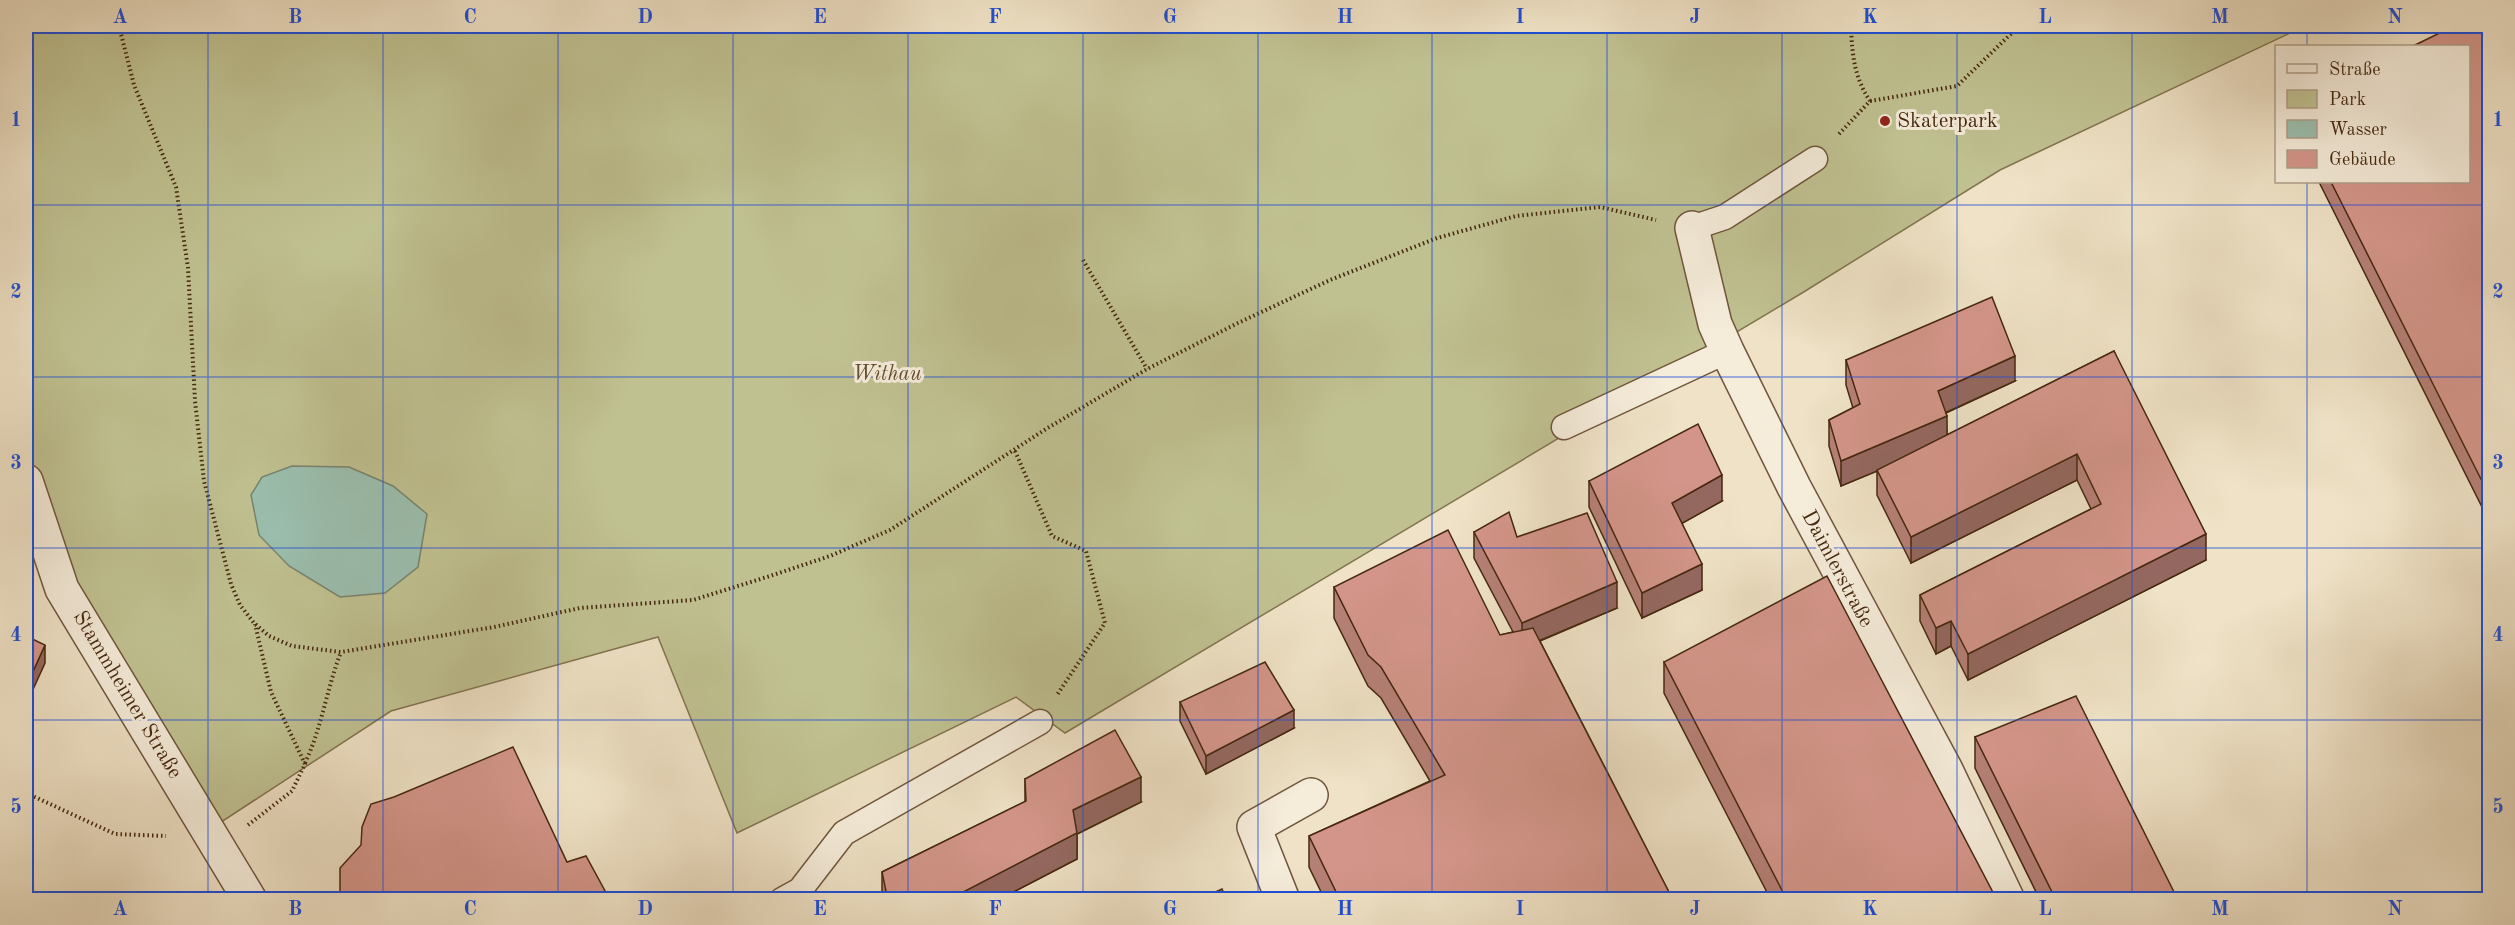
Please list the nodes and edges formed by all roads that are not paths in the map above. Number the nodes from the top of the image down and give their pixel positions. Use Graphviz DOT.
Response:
graph roads {
  1 [pos="1815,159"];
  2 [pos="1692,228"];
  3 [pos="1727,351"];
  4 [pos="1564,427"];
  5 [pos="26,481"];
  6 [pos="1040,722"];
  7 [pos="1311,795"];
  8 [pos="249,899"];
  9 [pos="782,900"];
  10 [pos="1284,900"];
  11 [pos="2008,900"];
  1 -- 2 [label="lane"];
  2 -- 3 [label="street, Daimlerstraße"];
  3 -- 4 [label="lane"];
  3 -- 11 [label="street, Daimlerstraße"];
  5 -- 8 [label="street, Stammheimer Straße"];
  6 -- 9 [label="lane"];
  7 -- 10 [label="street"];
}
